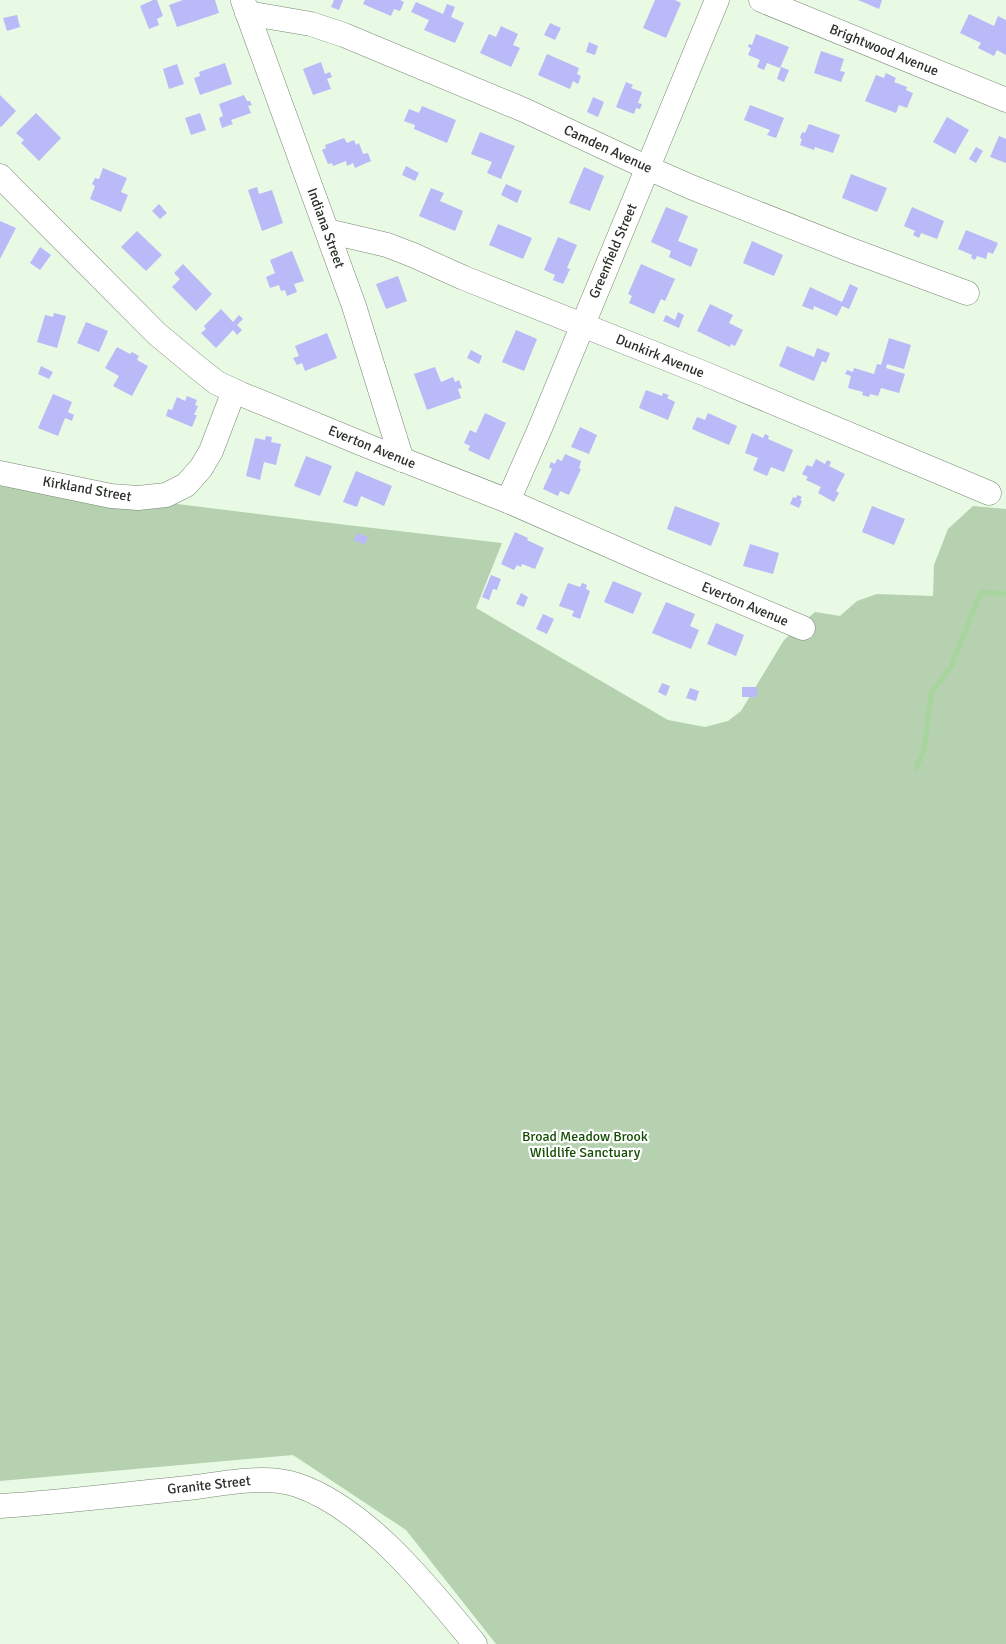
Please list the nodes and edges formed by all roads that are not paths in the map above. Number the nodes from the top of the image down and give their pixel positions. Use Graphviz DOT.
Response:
graph roads {
  1 [pos="717,0"];
  2 [pos="761,0"];
  3 [pos="245,6"];
  4 [pos="1006,100"];
  5 [pos="648,168"];
  6 [pos="0,176"];
  7 [pos="327,230"];
  8 [pos="967,293"];
  9 [pos="582,325"];
  10 [pos="234,391"];
  11 [pos="402,460"];
  12 [pos="0,473"];
  13 [pos="989,493"];
  14 [pos="508,501"];
  15 [pos="803,628"];
  16 [pos="0,1506"];
  17 [pos="475,1644"];
  1 -- 5 [label="street, Greenfield Street"];
  2 -- 4 [label="street, Brightwood Avenue"];
  3 -- 5 [label="street, Camden Avenue"];
  3 -- 7 [label="street, Indiana Street"];
  5 -- 8 [label="street, Camden Avenue"];
  5 -- 9 [label="street, Greenfield Street"];
  6 -- 10 [label="street, Everton Avenue"];
  7 -- 9 [label="street, Dunkirk Avenue"];
  7 -- 11 [label="street, Indiana Street"];
  9 -- 13 [label="street, Dunkirk Avenue"];
  9 -- 14 [label="street, Greenfield Street"];
  10 -- 11 [label="street, Everton Avenue"];
  10 -- 12 [label="street, Kirkland Street"];
  11 -- 14 [label="street, Everton Avenue"];
  14 -- 15 [label="street, Everton Avenue"];
  16 -- 17 [label="street, Granite Street"];
}
